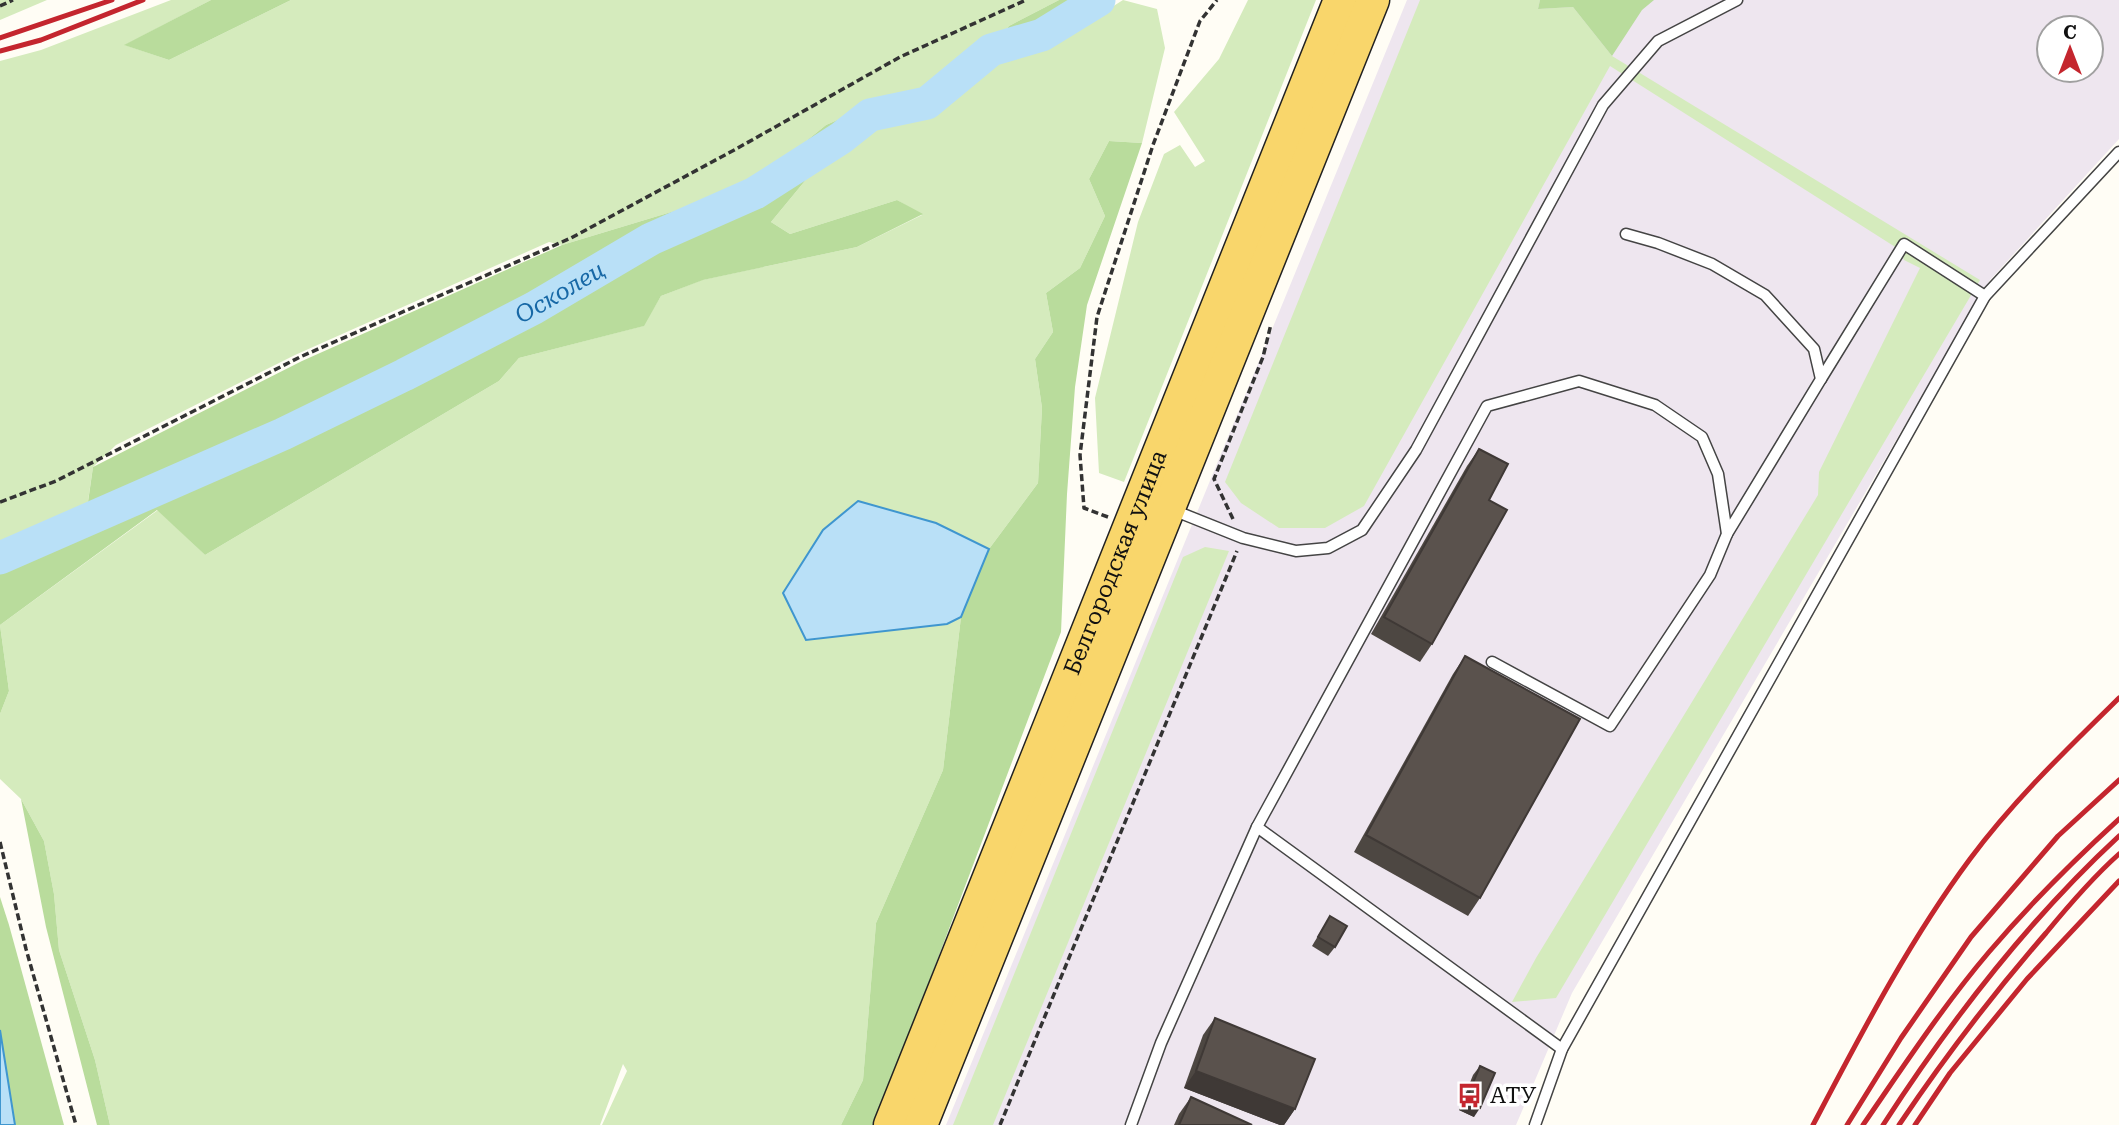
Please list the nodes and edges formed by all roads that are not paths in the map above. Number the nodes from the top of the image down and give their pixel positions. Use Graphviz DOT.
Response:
graph roads {
  1 [pos="1373,0"];
  2 [pos="1737,0"];
  3 [pos="1335,12"];
  4 [pos="2119,152"];
  5 [pos="1626,234"];
  6 [pos="1985,296"];
  7 [pos="1821,379"];
  8 [pos="1155,502"];
  9 [pos="1727,534"];
  10 [pos="1492,662"];
  11 [pos="1257,827"];
  12 [pos="1562,1049"];
  13 [pos="890,1125"];
  14 [pos="921,1125"];
  15 [pos="1132,1125"];
  16 [pos="1535,1125"];
  1 -- 8 [label="main road, Белгородская улица"];
  2 -- 8 [label="lane"];
  3 -- 8 [label="main road, Белгородская улица"];
  4 -- 6 [label="lane"];
  5 -- 7 [label="lane"];
  6 -- 7 [label="lane"];
  6 -- 12 [label="lane"];
  7 -- 9 [label="lane"];
  8 -- 13 [label="main road, Белгородская улица"];
  8 -- 14 [label="main road, Белгородская улица"];
  9 -- 10 [label="lane"];
  9 -- 11 [label="lane"];
  11 -- 12 [label="lane"];
  11 -- 15 [label="lane"];
  12 -- 16 [label="lane"];
}
